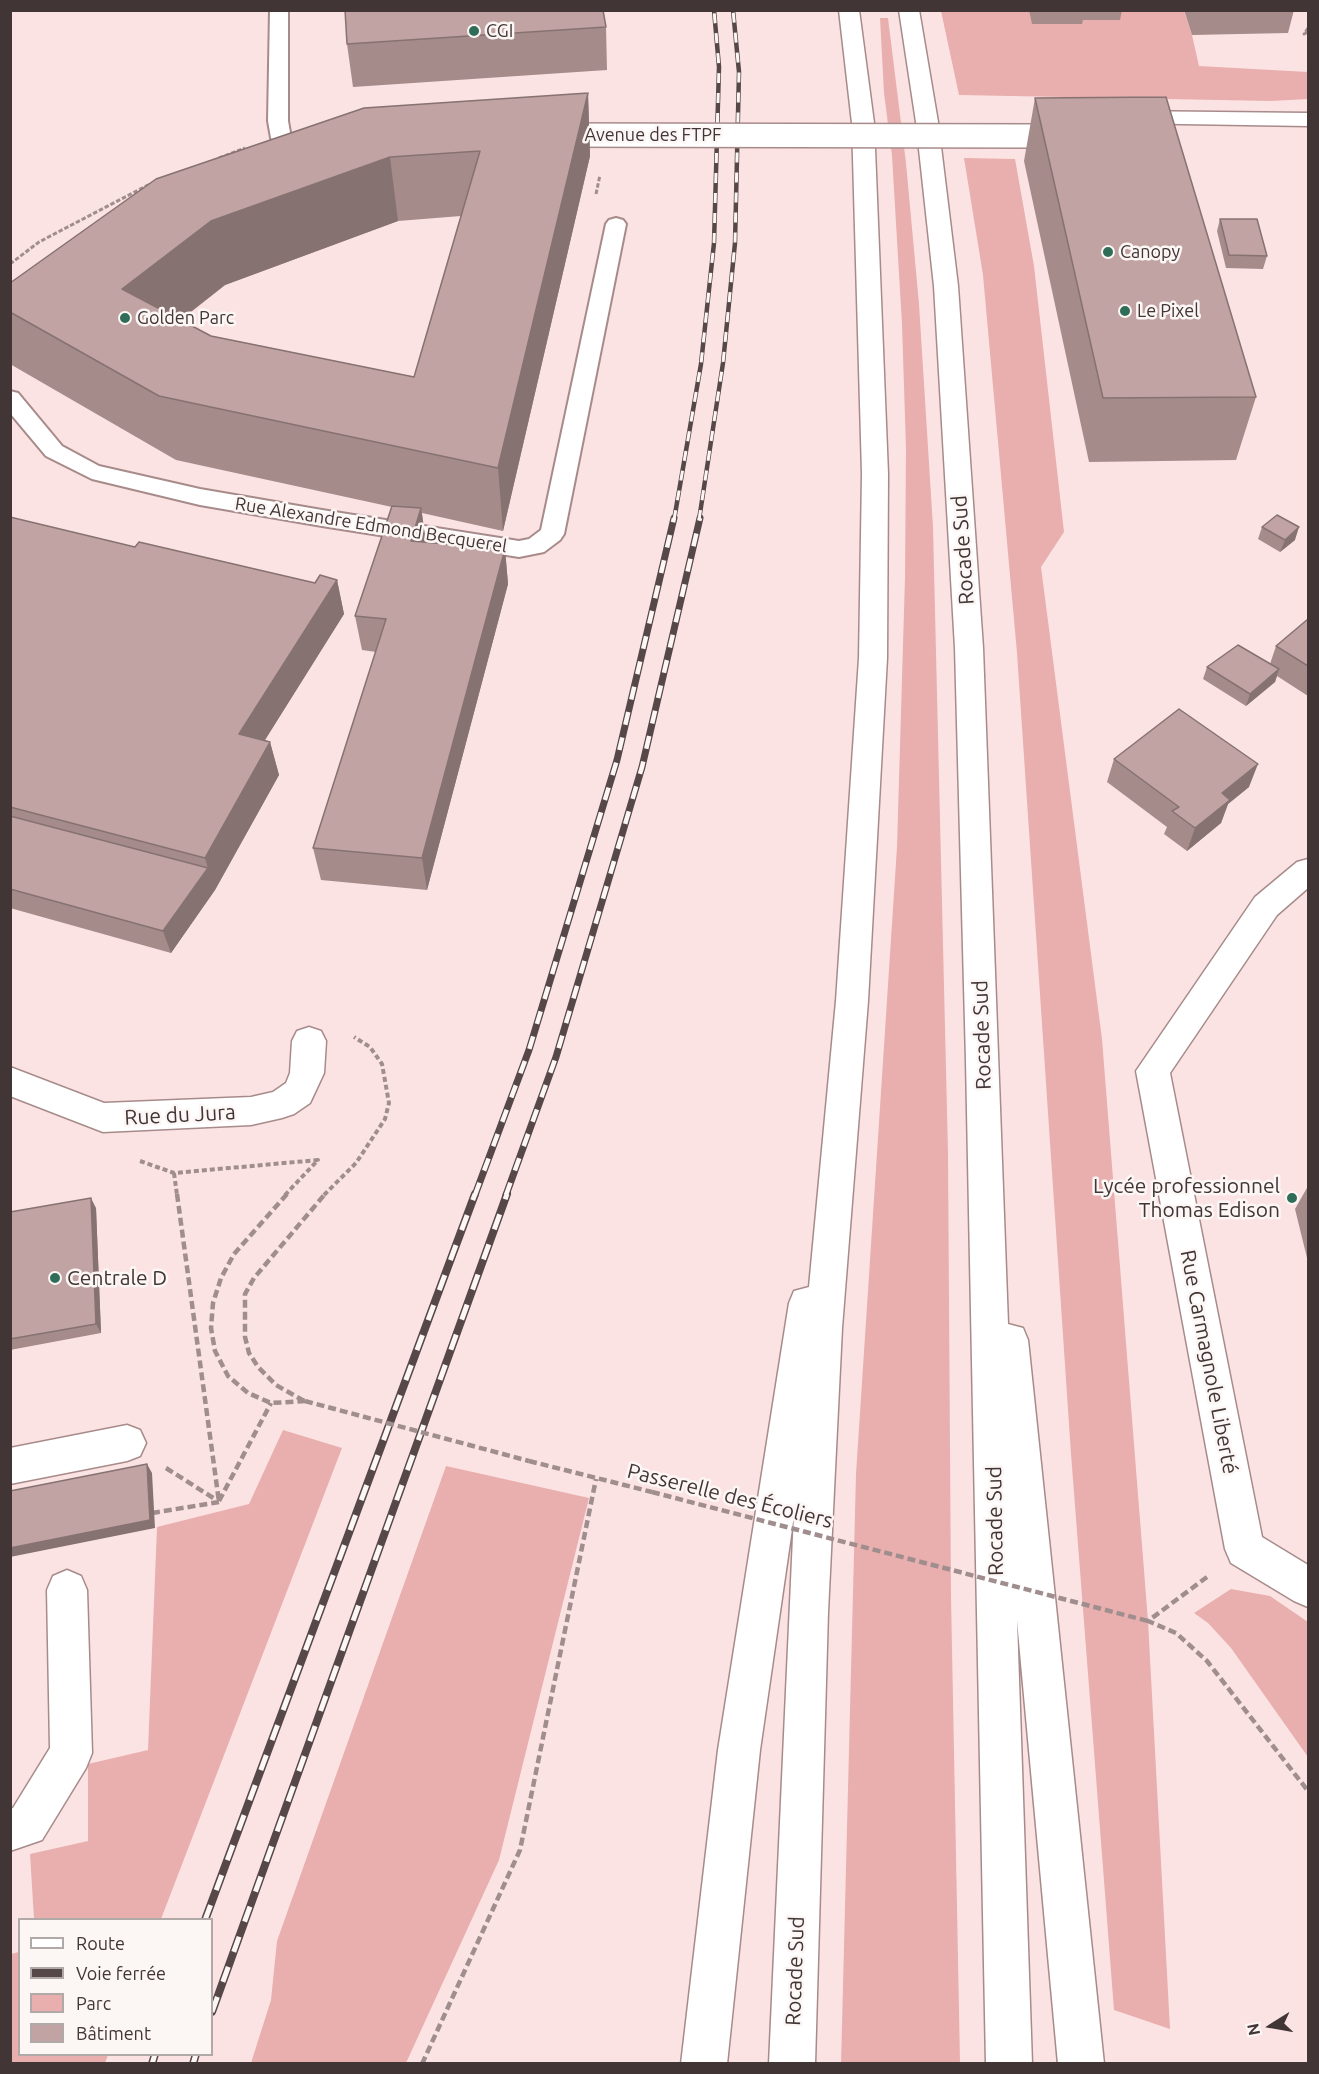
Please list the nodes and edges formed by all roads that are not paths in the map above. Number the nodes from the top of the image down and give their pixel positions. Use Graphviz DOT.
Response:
graph roads {
  1 [pos="279,10"];
  2 [pos="849,10"];
  3 [pos="909,10"];
  4 [pos="1109,118"];
  5 [pos="1308,120"];
  6 [pos="542,125"];
  7 [pos="1064,138"];
  8 [pos="296,160"];
  9 [pos="616,224"];
  10 [pos="10,398"];
  11 [pos="1308,871"];
  12 [pos="852,1002"];
  13 [pos="309,1041"];
  14 [pos="983,1061"];
  15 [pos="10,1081"];
  16 [pos="127,1443"];
  17 [pos="10,1466"];
  18 [pos="1308,1587"];
  19 [pos="67,1590"];
  20 [pos="10,1830"];
  21 [pos="704,2064"];
  22 [pos="792,2064"];
  23 [pos="1010,2064"];
  24 [pos="1081,2064"];
  1 -- 8 [label="lane"];
  2 -- 12 [label="main road, Rocade Sud"];
  3 -- 14 [label="main road, Rocade Sud"];
  4 -- 5 [label="main road"];
  6 -- 7 [label="main road, Avenue des FTPF, bridge"];
  9 -- 10 [label="lane, Rue Alexandre Edmond Becquerel"];
  11 -- 18 [label="main road, Rue Carmagnole Liberté"];
  12 -- 21 [label="main road"];
  12 -- 22 [label="main road, Rocade Sud"];
  13 -- 15 [label="main road, Rue du Jura"];
  14 -- 23 [label="main road, Rocade Sud"];
  14 -- 24 [label="main road"];
  16 -- 17 [label="main road"];
  19 -- 20 [label="main road"];
}
